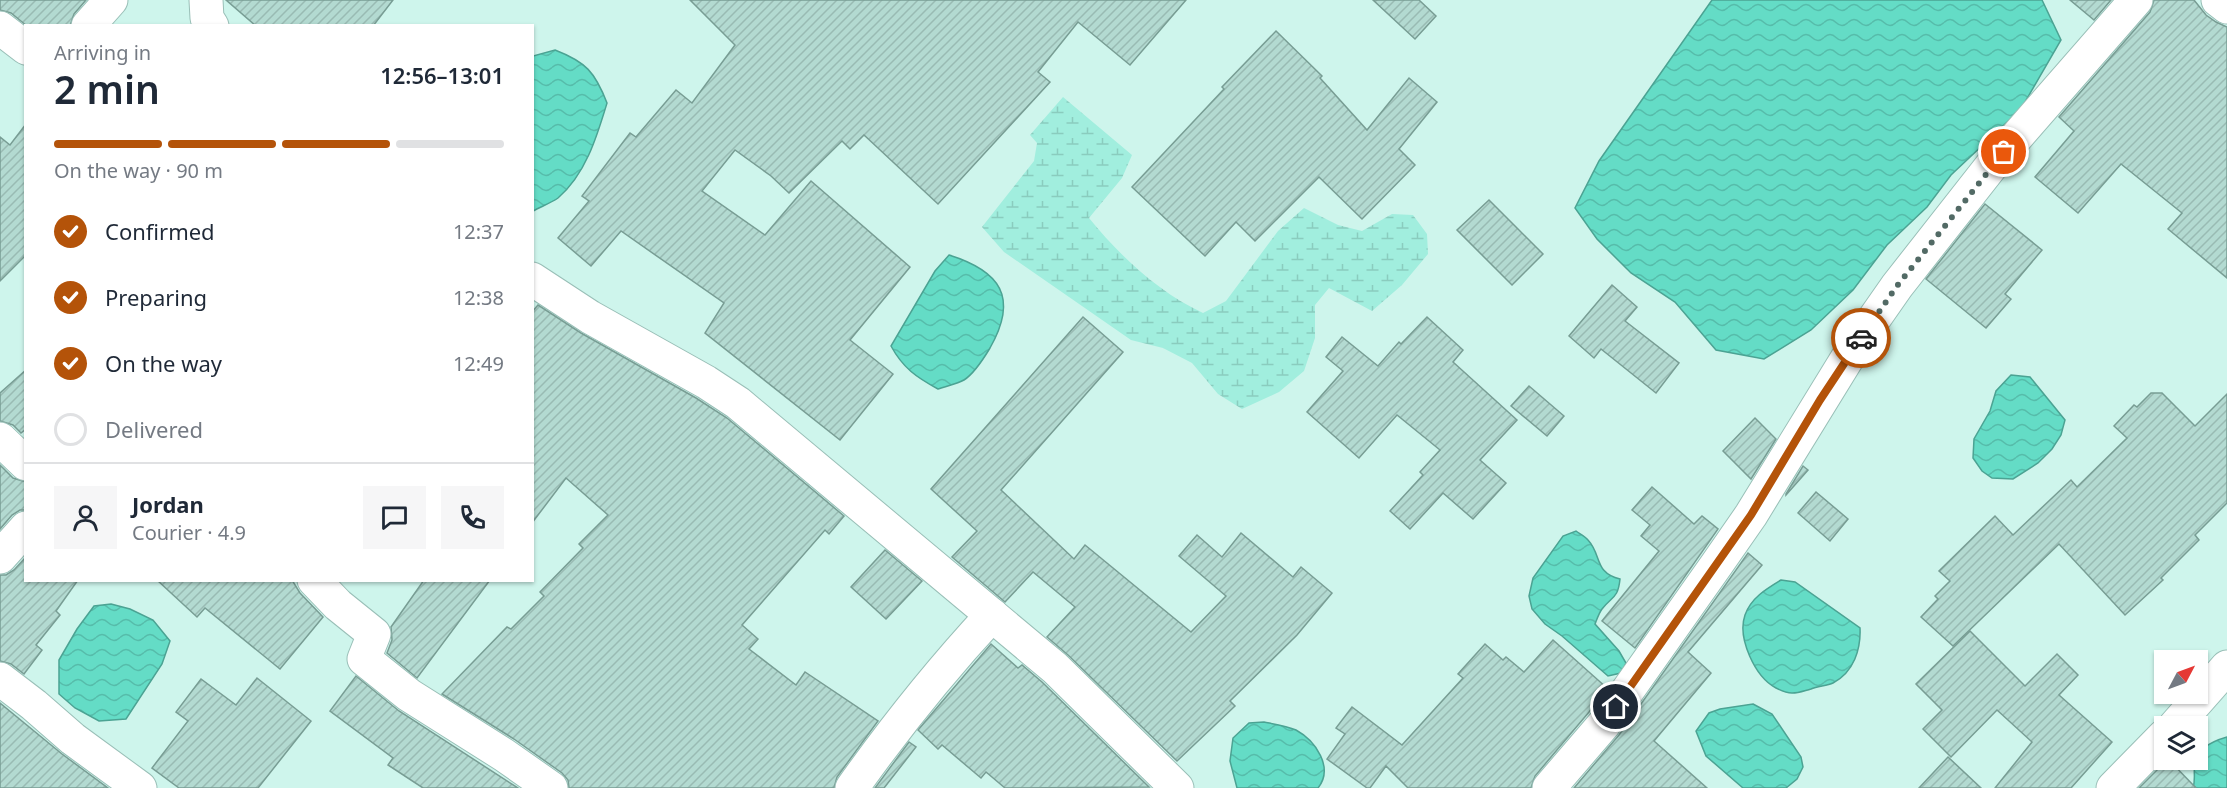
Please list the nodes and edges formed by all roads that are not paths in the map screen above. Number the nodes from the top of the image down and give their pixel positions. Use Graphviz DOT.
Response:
graph roads {
  1 [pos="111,0"];
  2 [pos="206,0"];
  3 [pos="2136,0"];
  4 [pos="2218,0"];
  5 [pos="2227,8"];
  6 [pos="90,24"];
  7 [pos="211,24"];
  8 [pos="0,28"];
  9 [pos="24,46"];
  10 [pos="534,280"];
  11 [pos="0,439"];
  12 [pos="24,462"];
  13 [pos="24,530"];
  14 [pos="0,557"];
  15 [pos="316,582"];
  16 [pos="992,615"];
  17 [pos="2227,667"];
  18 [pos="0,679"];
  19 [pos="2184,716"];
  20 [pos="2154,746"];
  21 [pos="140,788"];
  22 [pos="551,788"];
  23 [pos="852,788"];
  24 [pos="1177,788"];
  25 [pos="1549,788"];
  26 [pos="2113,788"];
  1 -- 6 [label="street"];
  2 -- 7 [label="street"];
  3 -- 25 [label="street"];
  4 -- 5 [label="street"];
  8 -- 9 [label="street"];
  10 -- 16 [label="street"];
  11 -- 12 [label="street"];
  13 -- 14 [label="street"];
  15 -- 22 [label="street"];
  16 -- 23 [label="street"];
  16 -- 24 [label="street"];
  17 -- 19 [label="street"];
  18 -- 21 [label="street"];
  20 -- 26 [label="street"];
}
